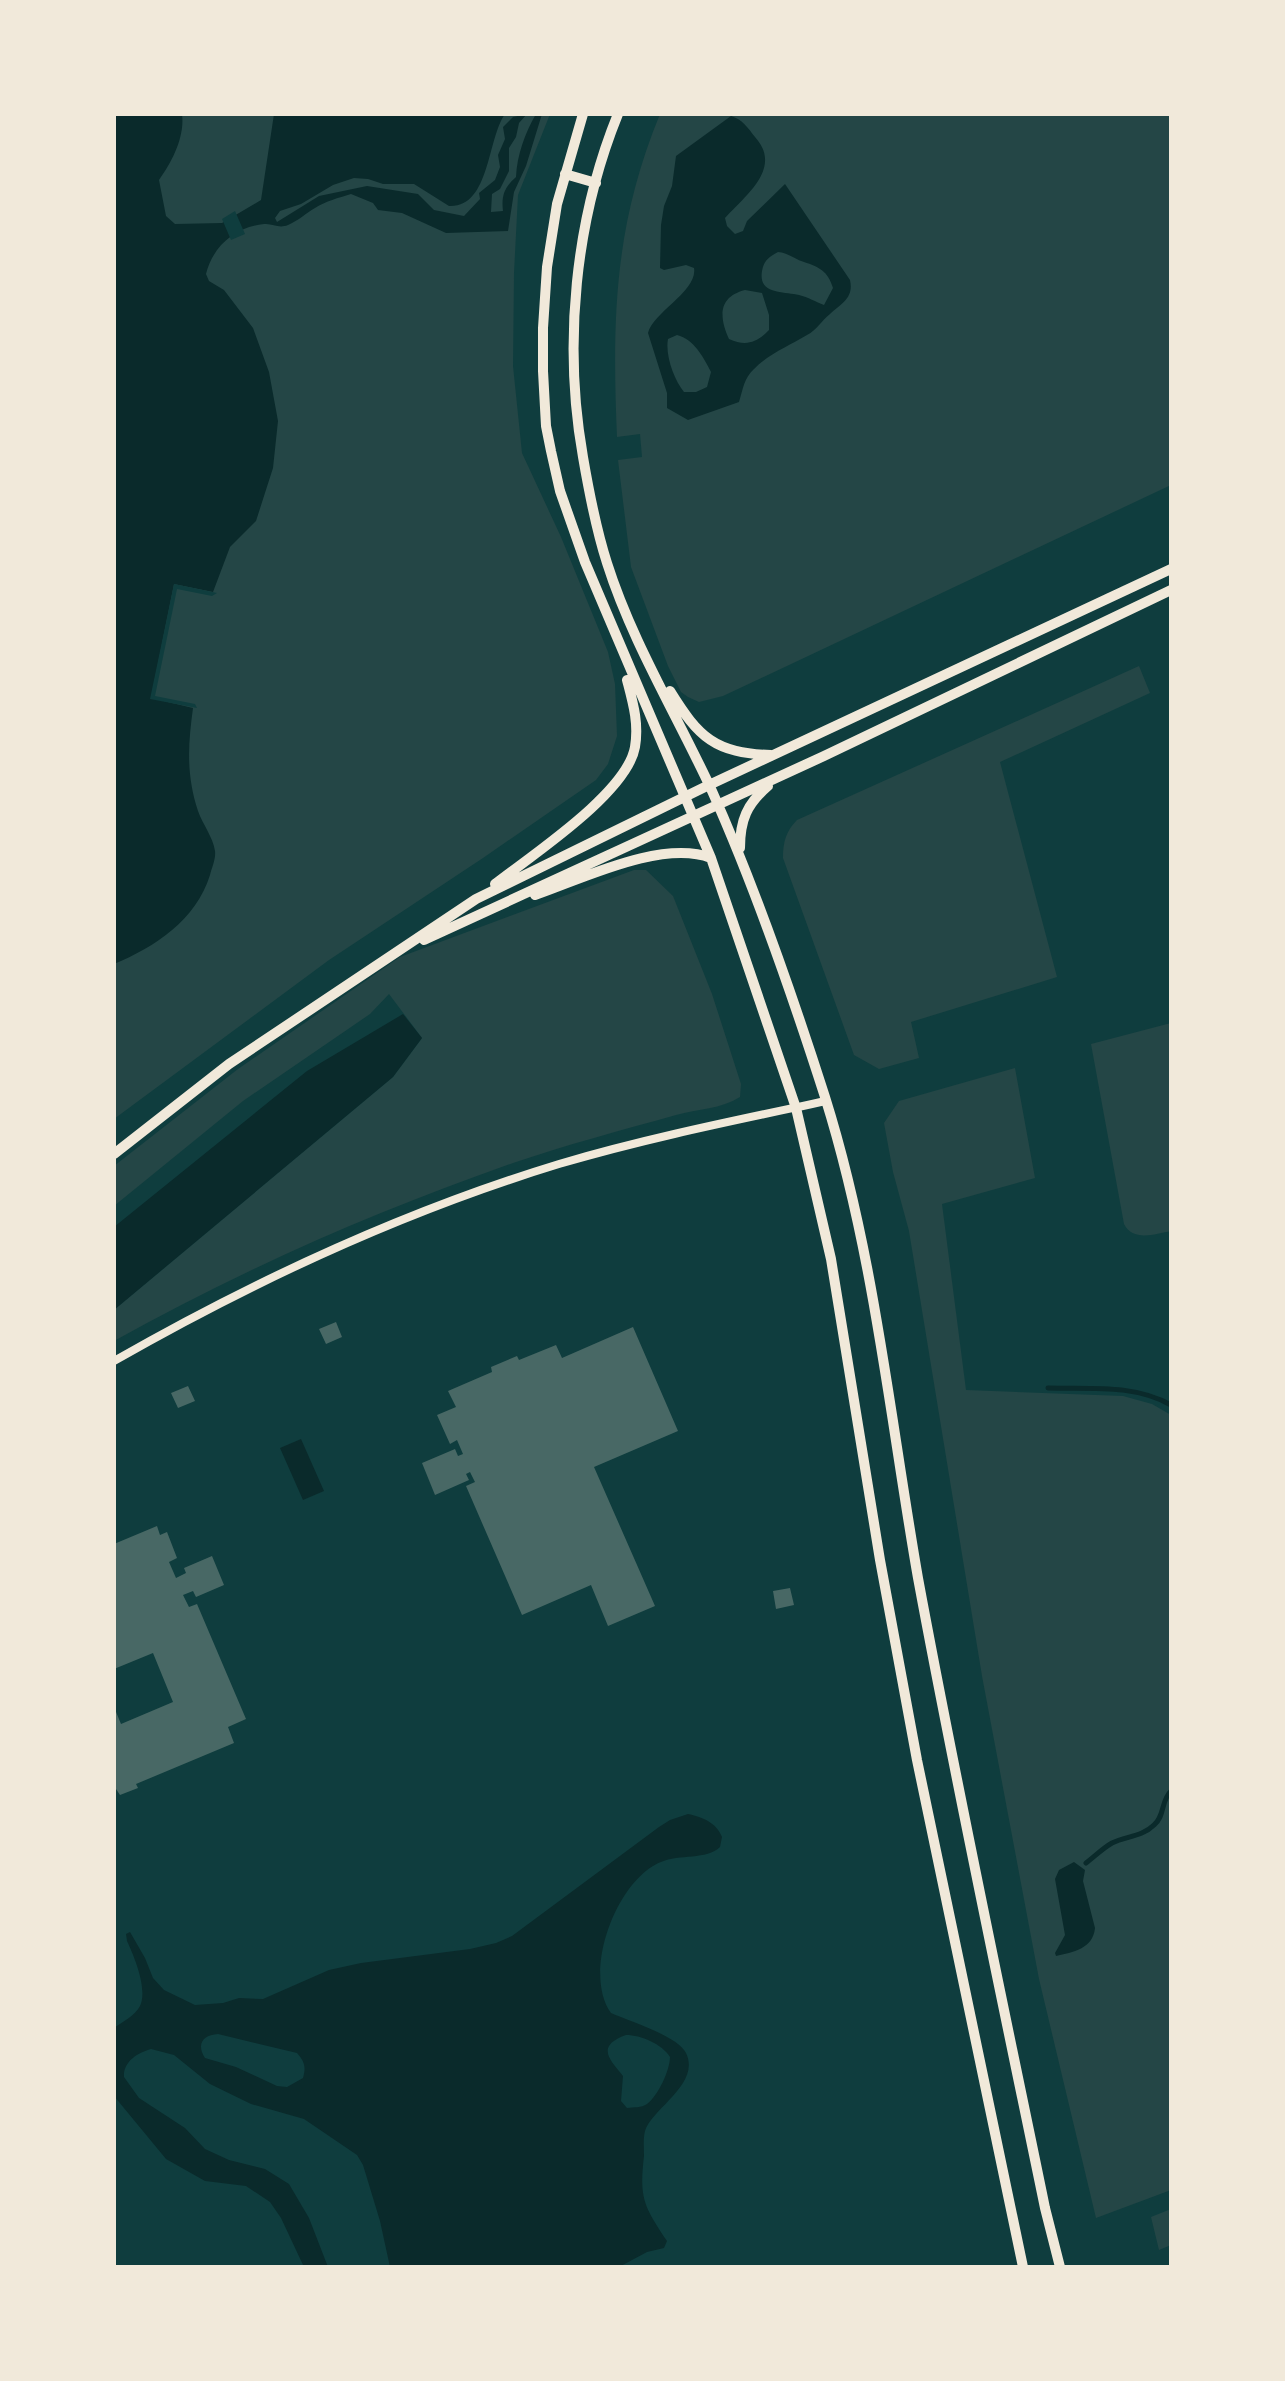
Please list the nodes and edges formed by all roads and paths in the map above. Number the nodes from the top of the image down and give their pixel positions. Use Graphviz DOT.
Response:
graph roads {
  1 [pos="583,114"];
  2 [pos="618,114"];
  3 [pos="565,174"];
  4 [pos="596,183"];
  5 [pos="1171,569"];
  6 [pos="1171,590"];
  7 [pos="641,645"];
  8 [pos="620,651"];
  9 [pos="773,755"];
  10 [pos="778,777"];
  11 [pos="709,785"];
  12 [pos="685,797"];
  13 [pos="718,805"];
  14 [pos="693,816"];
  15 [pos="740,854"];
  16 [pos="711,858"];
  17 [pos="476,899"];
  18 [pos="476,916"];
  19 [pos="394,954"];
  20 [pos="826,1101"];
  21 [pos="796,1108"];
  22 [pos="114,1154"];
  23 [pos="114,1361"];
  24 [pos="1023,2267"];
  25 [pos="1060,2267"];
  1 -- 3 [label="main road"];
  2 -- 4 [label="main road"];
  3 -- 4 [label="main road"];
  3 -- 8 [label="main road"];
  4 -- 7 [label="main road"];
  5 -- 9 [label="main road"];
  6 -- 10 [label="main road"];
  7 -- 9 [label="main road"];
  7 -- 11 [label="main road"];
  8 -- 12 [label="main road"];
  8 -- 17 [label="main road"];
  9 -- 11 [label="main road"];
  10 -- 13 [label="main road"];
  10 -- 15 [label="main road"];
  11 -- 12 [label="main road"];
  11 -- 13 [label="main road"];
  12 -- 14 [label="main road"];
  12 -- 17 [label="main road"];
  13 -- 14 [label="main road"];
  13 -- 15 [label="main road"];
  14 -- 16 [label="main road"];
  14 -- 18 [label="main road"];
  15 -- 20 [label="main road"];
  16 -- 18 [label="main road"];
  16 -- 21 [label="main road"];
  17 -- 19 [label="main road"];
  18 -- 19 [label="main road"];
  19 -- 22 [label="main road"];
  20 -- 21 [label="street"];
  20 -- 25 [label="main road"];
  21 -- 23 [label="street"];
  21 -- 24 [label="main road"];
}
